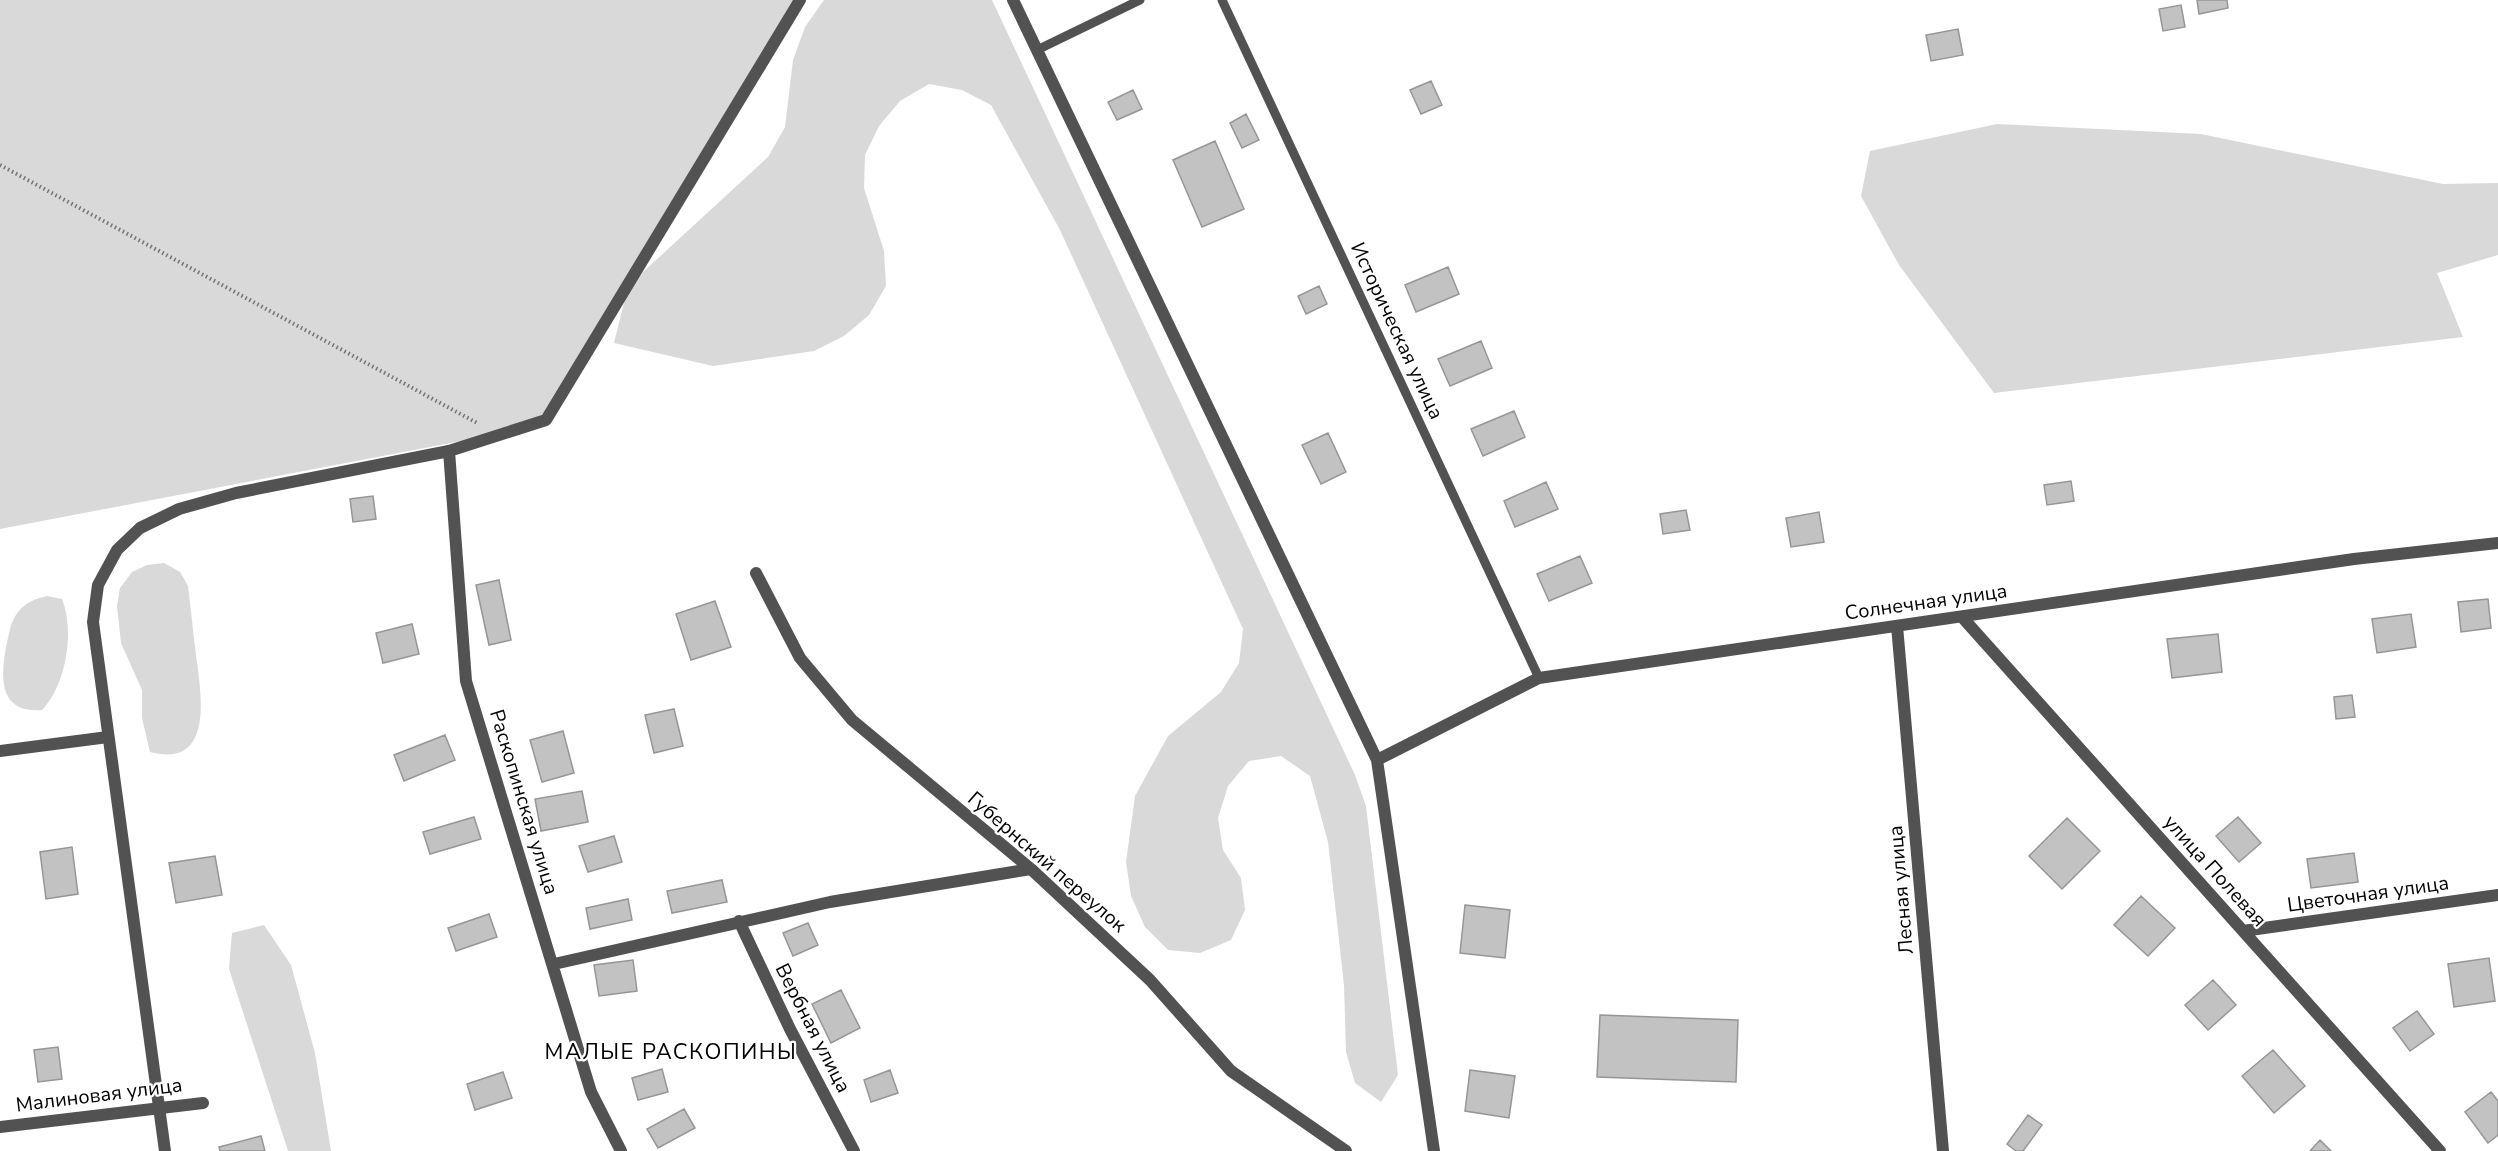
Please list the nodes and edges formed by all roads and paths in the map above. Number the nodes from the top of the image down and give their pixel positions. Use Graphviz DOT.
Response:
graph roads {
  1 [pos="800,0"];
  2 [pos="1013,0"];
  3 [pos="1140,0"];
  4 [pos="1222,0"];
  5 [pos="1037,50"];
  6 [pos="0,165"];
  7 [pos="498,434"];
  8 [pos="449,451"];
  9 [pos="2498,543"];
  10 [pos="756,573"];
  11 [pos="1962,616"];
  12 [pos="1897,626"];
  13 [pos="1539,678"];
  14 [pos="108,737"];
  15 [pos="0,751"];
  16 [pos="1377,760"];
  17 [pos="1031,870"];
  18 [pos="2498,895"];
  19 [pos="739,921"];
  20 [pos="2243,931"];
  21 [pos="554,964"];
  22 [pos="203,1102"];
  23 [pos="158,1108"];
  24 [pos="0,1127"];
  25 [pos="165,1151"];
  26 [pos="621,1151"];
  27 [pos="854,1151"];
  28 [pos="1346,1151"];
  29 [pos="1434,1151"];
  30 [pos="1943,1151"];
  31 [pos="2440,1151"];
  1 -- 7 [label="street"];
  2 -- 5 [label="street"];
  3 -- 5 [label="lane"];
  4 -- 13 [label="lane, Историческая улица"];
  5 -- 16 [label="street"];
  6 -- 7 [label="path"];
  7 -- 8 [label="street"];
  8 -- 14 [label="street"];
  8 -- 21 [label="street, Раскопинская улица"];
  9 -- 11 [label="street, Солнечная улица"];
  10 -- 17 [label="street, Губернский переулок"];
  11 -- 12 [label="street, Солнечная улица"];
  11 -- 20 [label="street, улица Полевая"];
  12 -- 13 [label="street, Солнечная улица"];
  12 -- 30 [label="street, Лесная улица"];
  13 -- 16 [label="street, Солнечная улица"];
  14 -- 15 [label="street"];
  14 -- 23 [label="street"];
  16 -- 29 [label="street"];
  17 -- 19 [label="street"];
  17 -- 28 [label="street, Губернский переулок"];
  18 -- 20 [label="street, Цветочная улица"];
  19 -- 21 [label="street"];
  19 -- 27 [label="street, Вербная улица"];
  20 -- 31 [label="street, улица Полевая"];
  21 -- 26 [label="street, Раскопинская улица"];
  22 -- 23 [label="street, Малиновая улица"];
  23 -- 24 [label="street, Малиновая улица"];
  23 -- 25 [label="street"];
}
